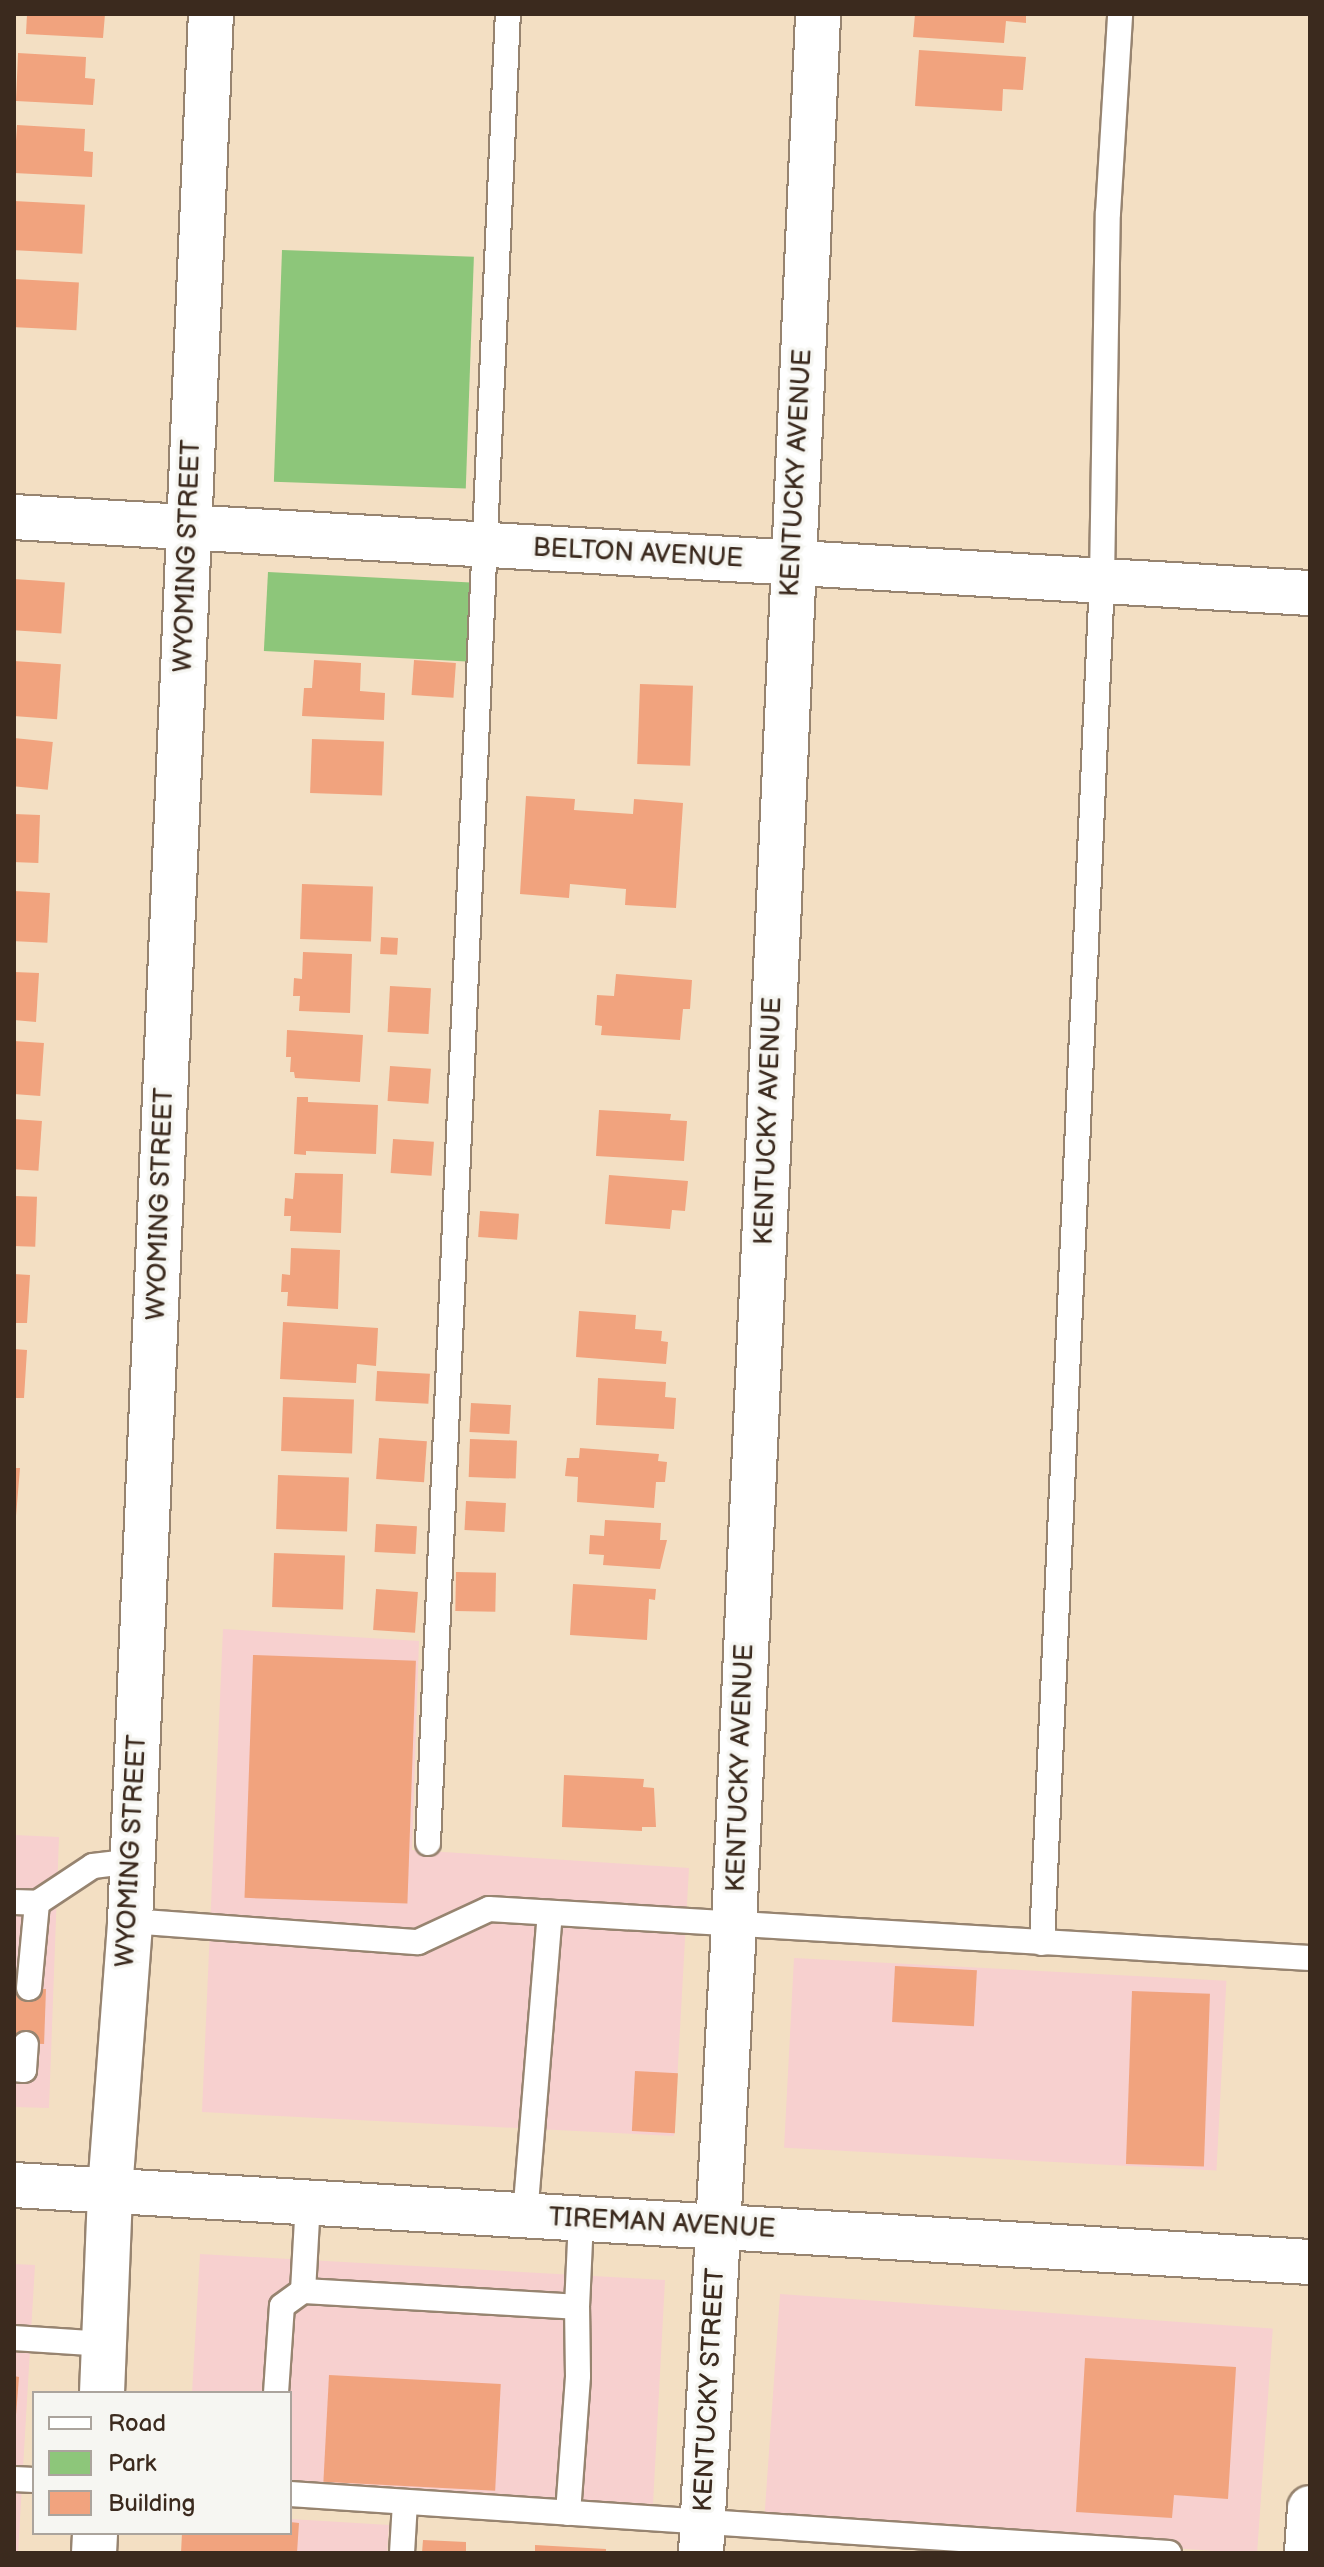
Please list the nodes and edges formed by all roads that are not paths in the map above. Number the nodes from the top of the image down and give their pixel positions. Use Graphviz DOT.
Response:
graph roads {
  1 [pos="211,14"];
  2 [pos="508,14"];
  3 [pos="818,14"];
  4 [pos="1120,14"];
  5 [pos="14,517"];
  6 [pos="189,528"];
  7 [pos="487,546"];
  8 [pos="793,563"];
  9 [pos="1102,581"];
  10 [pos="1310,593"];
  11 [pos="428,1843"];
  12 [pos="133,1861"];
  13 [pos="25,1903"];
  14 [pos="550,1913"];
  15 [pos="130,1921"];
  16 [pos="734,1925"];
  17 [pos="1042,1943"];
  18 [pos="1310,1958"];
  19 [pos="29,1988"];
  20 [pos="26,2044"];
  21 [pos="14,2069"];
  22 [pos="14,2185"];
  23 [pos="110,2190"];
  24 [pos="308,2202"];
  25 [pos="525,2216"];
  26 [pos="581,2220"];
  27 [pos="720,2227"];
  28 [pos="1310,2262"];
  29 [pos="303,2291"];
  30 [pos="577,2307"];
  31 [pos="14,2338"];
  32 [pos="105,2344"];
  33 [pos="102,2391"];
  34 [pos="276,2391"];
  35 [pos="292,2494"];
  36 [pos="405,2502"];
  37 [pos="1310,2508"];
  38 [pos="568,2513"];
  39 [pos="702,2538"];
  40 [pos="402,2553"];
  41 [pos="1169,2553"];
  42 [pos="1307,2553"];
  1 -- 6 [label="street, WYOMING STREET"];
  2 -- 7 [label="lane"];
  3 -- 8 [label="street, KENTUCKY AVENUE"];
  4 -- 9 [label="lane"];
  5 -- 6 [label="street, BELTON AVENUE"];
  6 -- 7 [label="street, BELTON AVENUE"];
  6 -- 12 [label="street, WYOMING STREET"];
  7 -- 8 [label="street, BELTON AVENUE"];
  7 -- 11 [label="lane"];
  8 -- 9 [label="street, BELTON AVENUE"];
  8 -- 16 [label="street, KENTUCKY AVENUE"];
  9 -- 10 [label="street, BELTON AVENUE"];
  9 -- 17 [label="lane"];
  12 -- 13 [label="lane"];
  12 -- 15 [label="street, WYOMING STREET"];
  13 -- 19 [label="lane"];
  14 -- 15 [label="lane"];
  14 -- 16 [label="lane"];
  14 -- 25 [label="lane"];
  15 -- 23 [label="street, WYOMING STREET"];
  16 -- 17 [label="lane"];
  16 -- 27 [label="street, KENTUCKY AVENUE"];
  17 -- 18 [label="lane"];
  20 -- 21 [label="lane"];
  22 -- 23 [label="street, TIREMAN AVENUE"];
  23 -- 24 [label="street, TIREMAN AVENUE"];
  23 -- 32 [label="street, WYOMING STREET"];
  24 -- 25 [label="street, TIREMAN AVENUE"];
  24 -- 29 [label="lane"];
  25 -- 26 [label="street, TIREMAN AVENUE"];
  26 -- 27 [label="street, TIREMAN AVENUE"];
  26 -- 30 [label="lane"];
  27 -- 28 [label="street, TIREMAN AVENUE"];
  27 -- 39 [label="street, KENTUCKY STREET"];
  29 -- 30 [label="lane"];
  29 -- 34 [label="lane"];
  30 -- 38 [label="lane"];
  31 -- 32 [label="lane"];
  32 -- 33 [label="street, WYOMING STREET"];
  35 -- 36 [label="lane"];
  36 -- 38 [label="lane"];
  36 -- 40 [label="lane"];
  37 -- 42 [label="street"];
  38 -- 39 [label="lane"];
  39 -- 41 [label="lane"];
}
